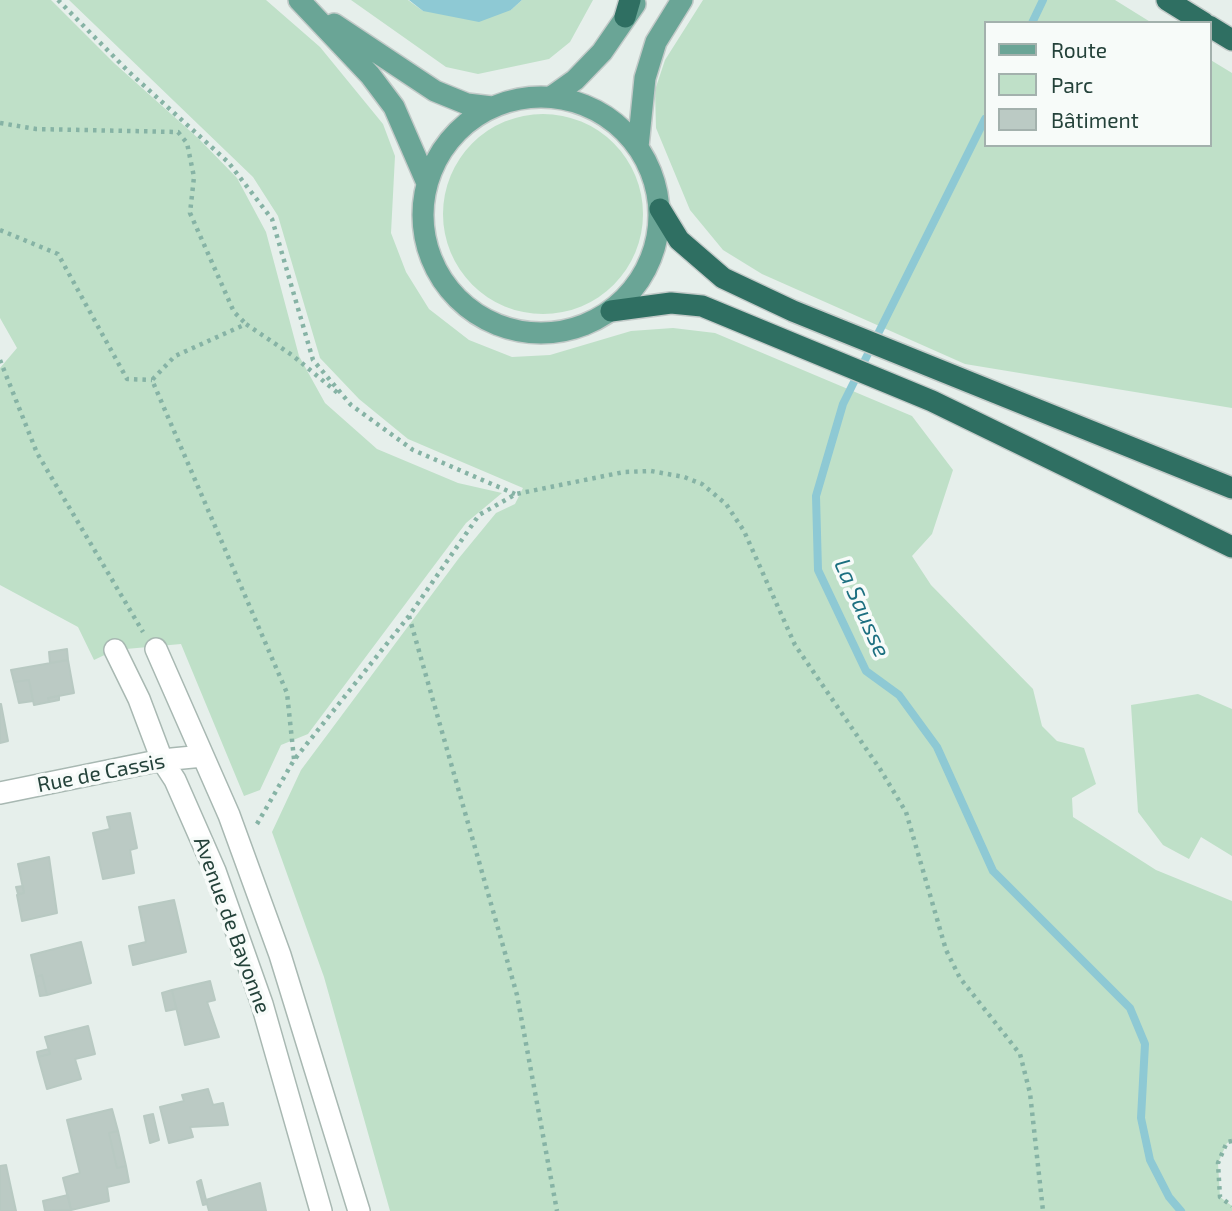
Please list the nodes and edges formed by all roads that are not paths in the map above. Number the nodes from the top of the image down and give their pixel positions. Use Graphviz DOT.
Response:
graph roads {
  1 [pos="682,0"];
  2 [pos="1167,0"];
  3 [pos="299,1"];
  4 [pos="631,6"];
  5 [pos="1201,21"];
  6 [pos="1211,27"];
  7 [pos="1232,40"];
  8 [pos="551,97"];
  9 [pos="492,107"];
  10 [pos="638,147"];
  11 [pos="427,183"];
  12 [pos="660,209"];
  13 [pos="611,311"];
  14 [pos="1232,488"];
  15 [pos="1232,547"];
  16 [pos="156,649"];
  17 [pos="115,650"];
  18 [pos="203,756"];
  19 [pos="162,760"];
  20 [pos="0,793"];
  21 [pos="321,1211"];
  22 [pos="359,1211"];
  1 -- 10 [label="main road"];
  2 -- 5 [label="highway"];
  3 -- 9 [label="main road"];
  3 -- 11 [label="main road"];
  4 -- 8 [label="main road"];
  6 -- 7 [label="highway"];
  8 -- 9 [label="main road"];
  8 -- 10 [label="main road"];
  9 -- 11 [label="main road"];
  10 -- 12 [label="main road"];
  11 -- 13 [label="main road"];
  12 -- 13 [label="main road"];
  12 -- 14 [label="highway"];
  13 -- 15 [label="highway"];
  16 -- 18 [label="street, Avenue de Bayonne"];
  17 -- 19 [label="street, Avenue de Bayonne"];
  18 -- 19 [label="street, Rue de Cassis"];
  18 -- 22 [label="street, Avenue de Bayonne"];
  19 -- 20 [label="street, Rue de Cassis"];
  19 -- 21 [label="street, Avenue de Bayonne"];
}
